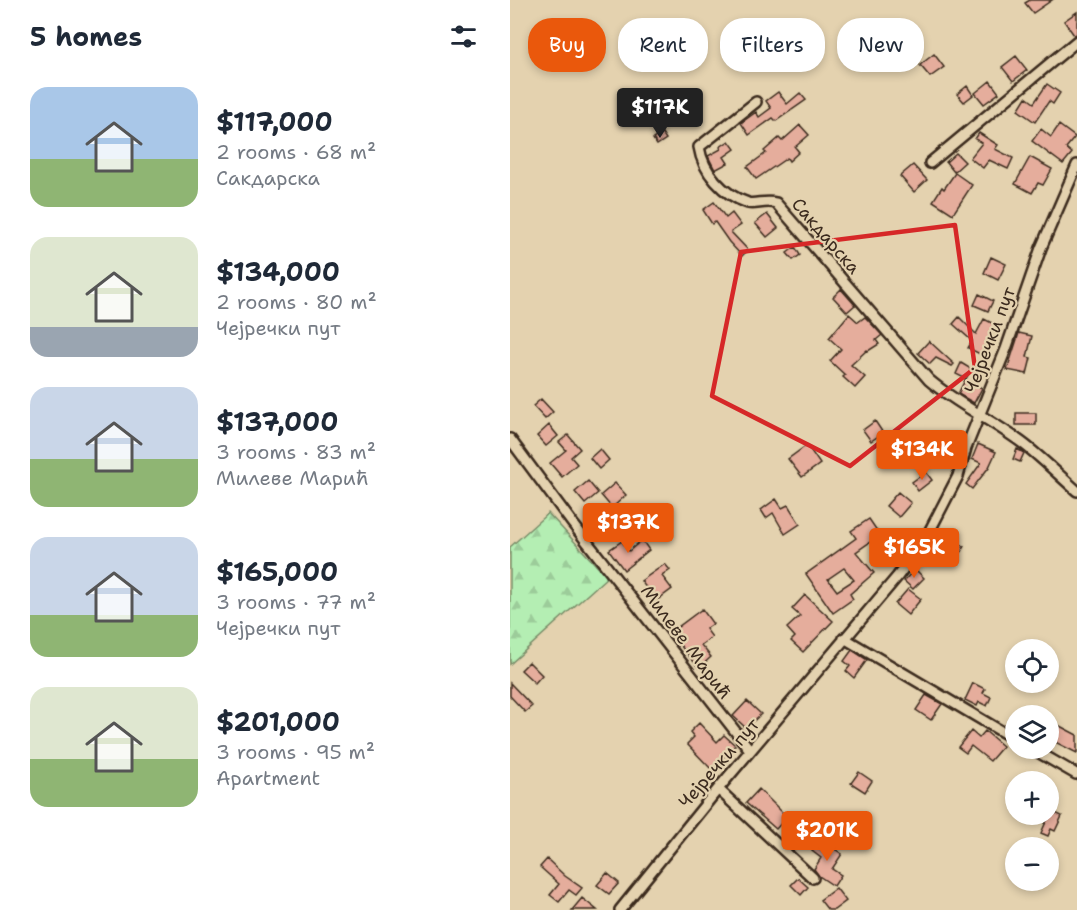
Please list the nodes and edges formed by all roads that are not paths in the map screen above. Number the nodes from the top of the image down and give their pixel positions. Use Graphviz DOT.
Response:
graph roads {
  1 [pos="1077,41"];
  2 [pos="756,102"];
  3 [pos="930,164"];
  4 [pos="1077,165"];
  5 [pos="980,414"];
  6 [pos="510,439"];
  7 [pos="1077,491"];
  8 [pos="843,639"];
  9 [pos="1005,734"];
  10 [pos="750,750"];
  11 [pos="1050,759"];
  12 [pos="1076,774"];
  13 [pos="718,789"];
  14 [pos="813,878"];
  15 [pos="620,910"];
  1 -- 3 [label="street"];
  2 -- 5 [label="street, Сакдарска"];
  4 -- 5 [label="street, Чејречки пут"];
  5 -- 7 [label="street"];
  5 -- 8 [label="street, Чејречки пут"];
  6 -- 10 [label="street, Милеве Мaрић"];
  8 -- 9 [label="street"];
  8 -- 10 [label="street, Чејречки пут"];
  10 -- 13 [label="street, Чејречки пут"];
  11 -- 12 [label="street"];
  13 -- 14 [label="street"];
  13 -- 15 [label="street, Чејречки пут"];
}
